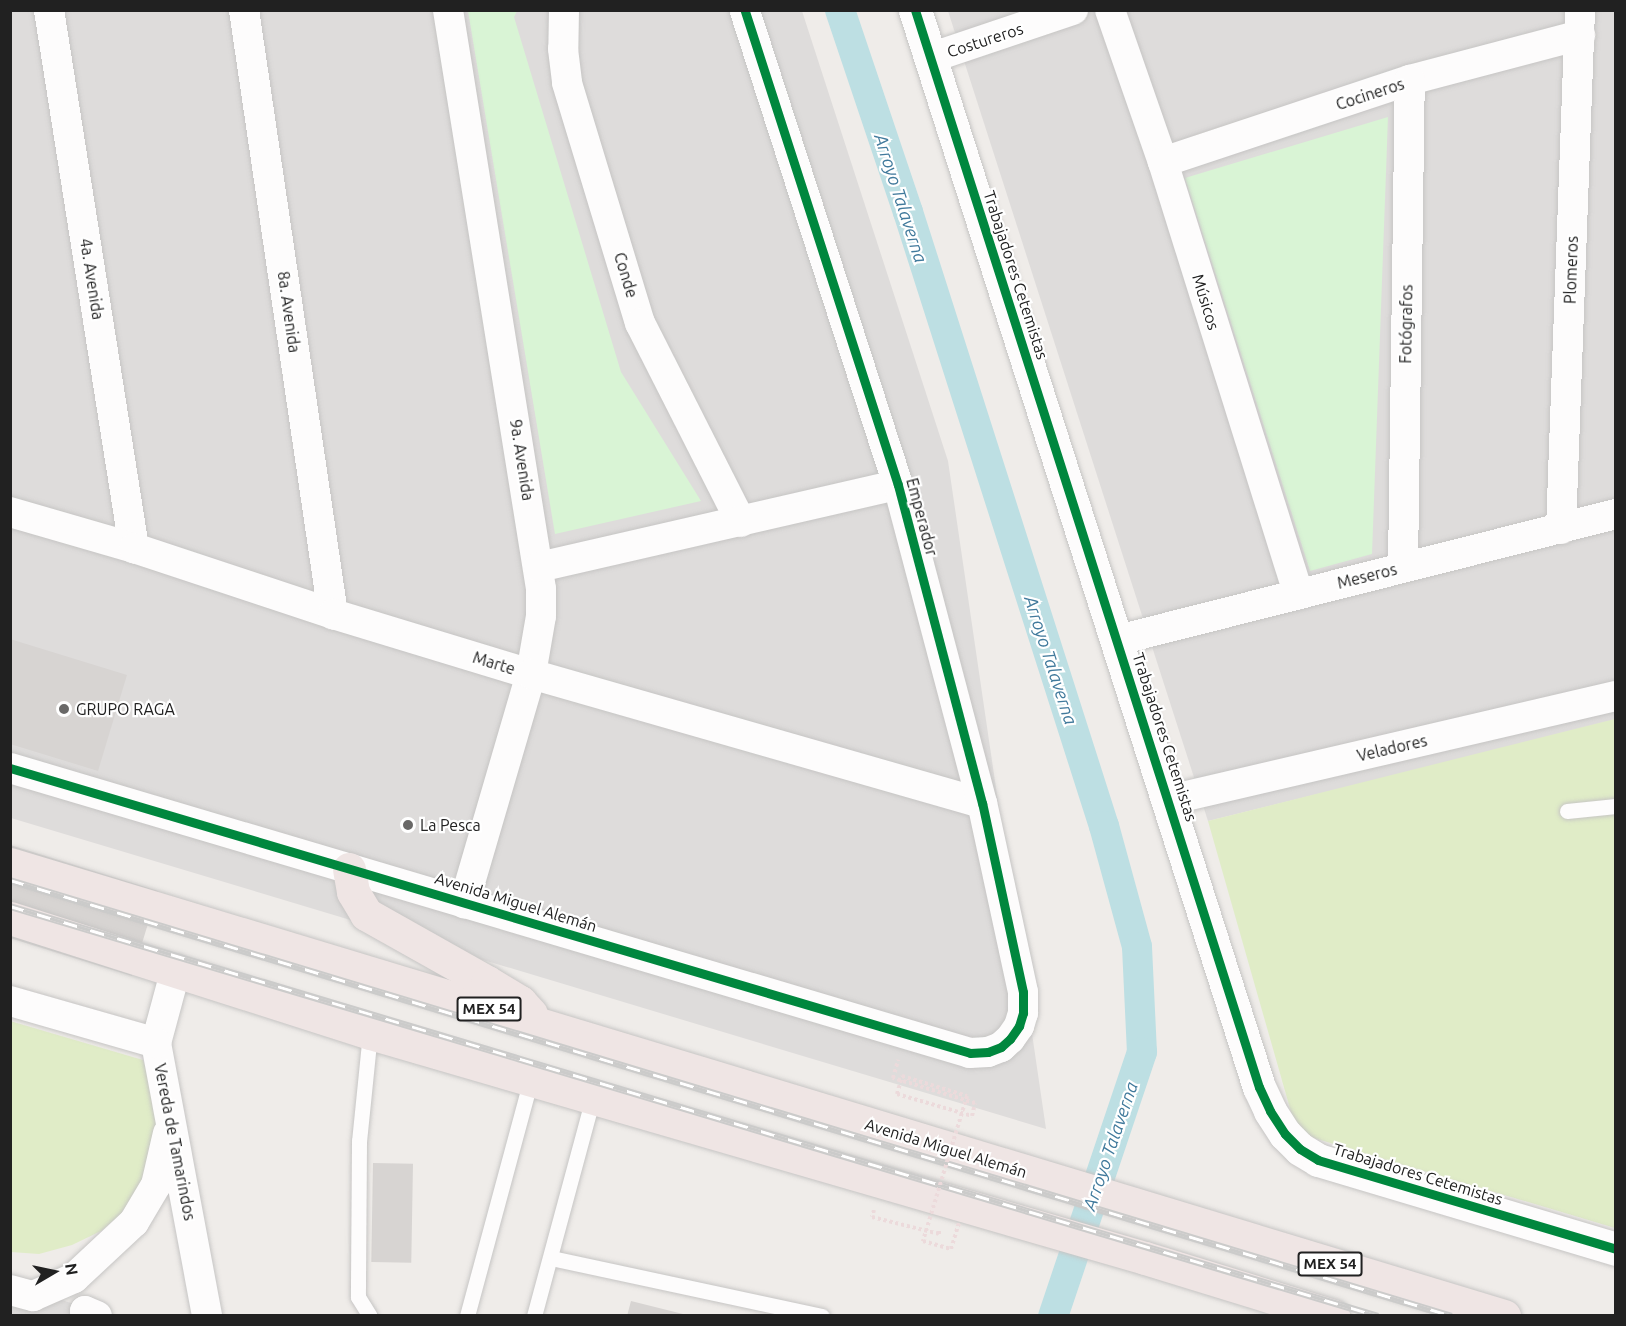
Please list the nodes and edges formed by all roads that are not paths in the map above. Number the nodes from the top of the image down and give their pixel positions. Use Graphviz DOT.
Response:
graph roads {
  1 [pos="49,10"];
  2 [pos="244,10"];
  3 [pos="448,10"];
  4 [pos="564,10"];
  5 [pos="745,10"];
  6 [pos="915,10"];
  7 [pos="1073,10"];
  8 [pos="1110,10"];
  9 [pos="1580,23"];
  10 [pos="930,58"];
  11 [pos="1410,80"];
  12 [pos="1163,162"];
  13 [pos="898,485"];
  14 [pos="10,512"];
  15 [pos="1616,514"];
  16 [pos="741,522"];
  17 [pos="1561,529"];
  18 [pos="134,548"];
  19 [pos="539,567"];
  20 [pos="1402,567"];
  21 [pos="1298,594"];
  22 [pos="333,614"];
  23 [pos="1118,640"];
  24 [pos="531,674"];
  25 [pos="1616,696"];
  26 [pos="10,768"];
  27 [pos="1168,800"];
  28 [pos="982,803"];
  29 [pos="1616,806"];
  30 [pos="1567,811"];
  31 [pos="10,864"];
  32 [pos="350,869"];
  33 [pos="464,903"];
  34 [pos="10,918"];
  35 [pos="176,969"];
  36 [pos="10,1001"];
  37 [pos="540,1024"];
  38 [pos="370,1033"];
  39 [pos="1010,1039"];
  40 [pos="156,1042"];
  41 [pos="531,1078"];
  42 [pos="593,1097"];
  43 [pos="171,1120"];
  44 [pos="1616,1249"];
  45 [pos="551,1258"];
  46 [pos="10,1290"];
  47 [pos="207,1316"];
  48 [pos="370,1316"];
  49 [pos="467,1316"];
  50 [pos="534,1316"];
  51 [pos="822,1316"];
  52 [pos="1333,1316"];
  53 [pos="1504,1316"];
  1 -- 18 [label="street, 4a. Avenida"];
  2 -- 22 [label="street, 8a. Avenida"];
  3 -- 19 [label="street, 9a. Avenida"];
  4 -- 16 [label="street, Conde"];
  5 -- 13 [label="street, Emperador"];
  6 -- 10 [label="street, Trabajadores Cetemistas"];
  7 -- 10 [label="street, Costureros"];
  8 -- 12 [label="street, Músicos"];
  9 -- 11 [label="street, Cocineros"];
  9 -- 17 [label="street, Plomeros"];
  10 -- 23 [label="street, Trabajadores Cetemistas"];
  11 -- 12 [label="street, Cocineros"];
  11 -- 20 [label="street, Fotógrafos"];
  12 -- 21 [label="street, Músicos"];
  13 -- 16 [label="street"];
  13 -- 28 [label="street, Emperador"];
  14 -- 18 [label="street, Marte"];
  15 -- 17 [label="street, Meseros"];
  16 -- 19 [label="street"];
  17 -- 20 [label="street, Meseros"];
  18 -- 22 [label="street, Marte"];
  19 -- 24 [label="street, 9a. Avenida"];
  20 -- 21 [label="street, Meseros"];
  21 -- 23 [label="street, Meseros"];
  22 -- 24 [label="street, Marte"];
  23 -- 27 [label="street, Trabajadores Cetemistas"];
  24 -- 28 [label="street, Marte"];
  24 -- 33 [label="street, 9a. Avenida"];
  25 -- 27 [label="street, Veladores"];
  26 -- 32 [label="street, Avenida Miguel Alemán"];
  27 -- 44 [label="street, Trabajadores Cetemistas"];
  28 -- 39 [label="street, Emperador"];
  29 -- 30 [label="lane"];
  31 -- 37 [label="highway, Avenida Miguel Alemán / MEX 54"];
  32 -- 33 [label="street, Avenida Miguel Alemán"];
  32 -- 37 [label="highway"];
  33 -- 39 [label="street, Avenida Miguel Alemán"];
  34 -- 35 [label="highway"];
  35 -- 38 [label="highway"];
  35 -- 40 [label="street, Vereda de Tamarindos"];
  36 -- 40 [label="street"];
  37 -- 53 [label="highway, Avenida Miguel Alemán / MEX 54"];
  38 -- 41 [label="highway"];
  38 -- 48 [label="lane"];
  40 -- 43 [label="street, Vereda de Tamarindos"];
  41 -- 42 [label="highway"];
  41 -- 49 [label="lane"];
  42 -- 45 [label="lane"];
  42 -- 52 [label="highway"];
  43 -- 46 [label="street"];
  43 -- 47 [label="street, Vereda de Tamarindos"];
  45 -- 50 [label="lane"];
  45 -- 51 [label="lane"];
}
